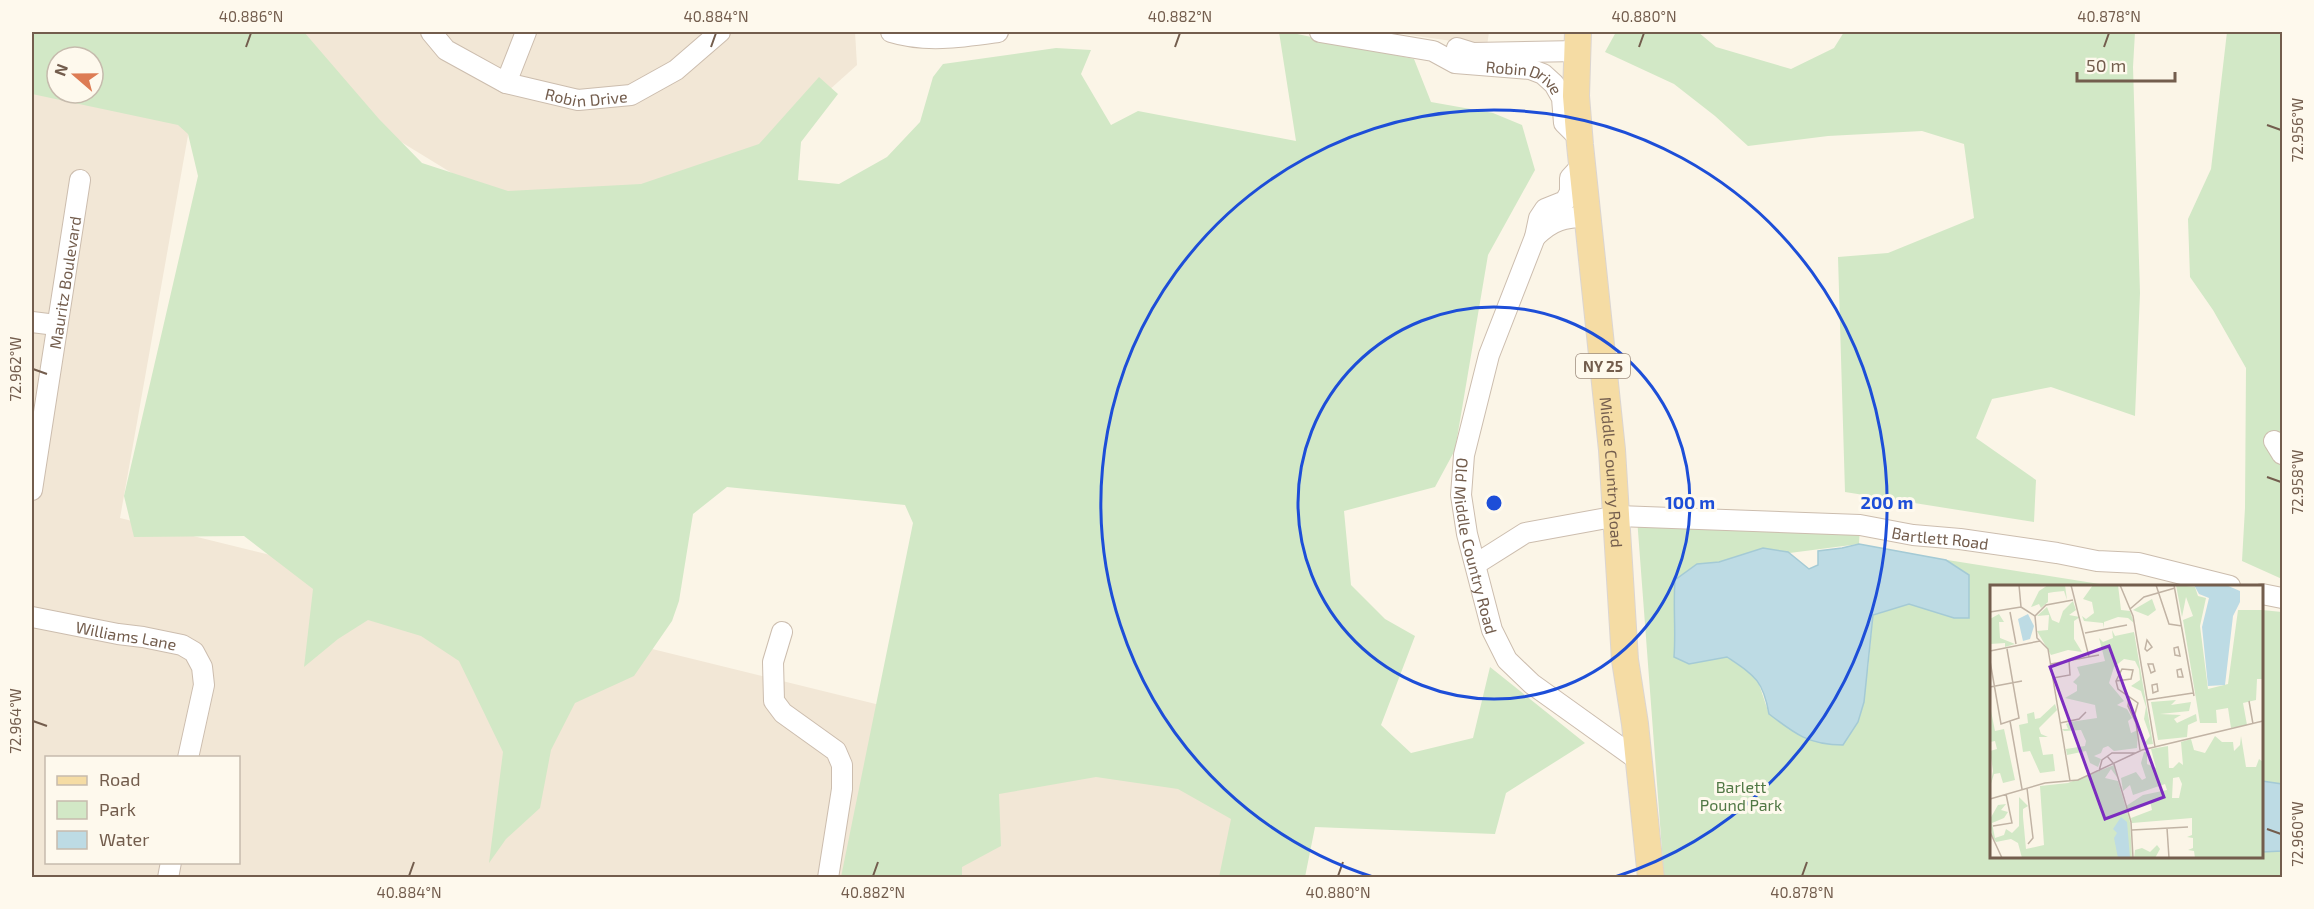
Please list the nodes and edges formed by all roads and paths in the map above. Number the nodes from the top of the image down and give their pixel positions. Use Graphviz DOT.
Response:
graph roads {
  1 [pos="431,32"];
  2 [pos="526,32"];
  3 [pos="720,32"];
  4 [pos="891,32"];
  5 [pos="998,32"];
  6 [pos="1320,32"];
  7 [pos="1578,41"];
  8 [pos="1433,51"];
  9 [pos="506,83"];
  10 [pos="1580,139"];
  11 [pos="1582,165"];
  12 [pos="80,180"];
  13 [pos="1588,216"];
  14 [pos="1535,237"];
  15 [pos="32,322"];
  16 [pos="56,326"];
  17 [pos="32,490"];
  18 [pos="1617,516"];
  19 [pos="1476,564"];
  20 [pos="2226,585"];
  21 [pos="2263,594"];
  22 [pos="2283,598"];
  23 [pos="32,617"];
  24 [pos="782,632"];
  25 [pos="188,756"];
  26 [pos="1638,760"];
  27 [pos="828,878"];
  28 [pos="1652,878"];
  1 -- 9 [label="street, Robin Drive"];
  2 -- 9 [label="street"];
  3 -- 9 [label="street, Robin Drive"];
  4 -- 5 [label="street"];
  6 -- 8 [label="street, Robin Drive"];
  7 -- 8 [label="street, Robin Drive"];
  7 -- 10 [label="main road, Middle Country Road / NY 25"];
  8 -- 10 [label="street, Robin Drive"];
  10 -- 11 [label="main road, Middle Country Road / NY 25"];
  11 -- 13 [label="main road, Middle Country Road / NY 25"];
  11 -- 14 [label="street, Old Middle Country Road"];
  12 -- 16 [label="street, Mauritz Boulevard"];
  13 -- 14 [label="street"];
  13 -- 18 [label="main road, Middle Country Road / NY 25"];
  14 -- 19 [label="street, Old Middle Country Road"];
  15 -- 16 [label="street"];
  16 -- 17 [label="street, Mauritz Boulevard"];
  18 -- 19 [label="street, Bartlett Road"];
  18 -- 20 [label="street, Bartlett Road"];
  18 -- 26 [label="main road, Middle Country Road / NY 25"];
  19 -- 26 [label="street, Old Middle Country Road"];
  21 -- 22 [label="street"];
  23 -- 25 [label="street, Williams Lane"];
  24 -- 27 [label="street"];
  26 -- 28 [label="main road, Middle Country Road / NY 25"];
}
